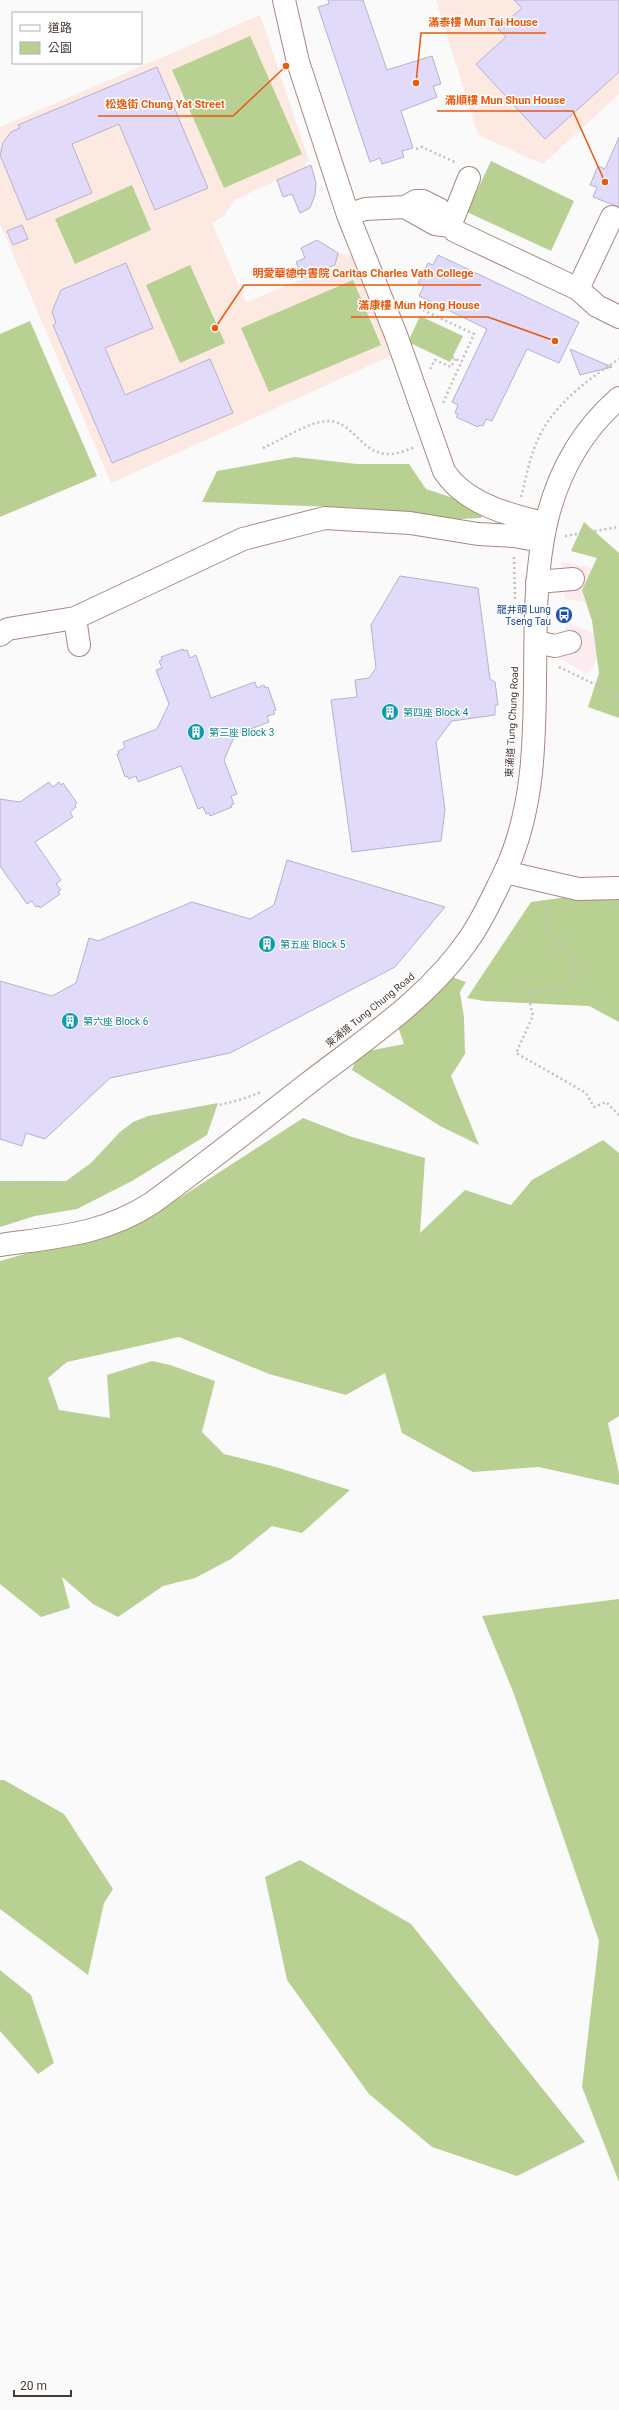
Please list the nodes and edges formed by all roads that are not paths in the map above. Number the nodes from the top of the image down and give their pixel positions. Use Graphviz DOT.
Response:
graph roads {
  1 [pos="284,0"];
  2 [pos="469,178"];
  3 [pos="348,215"];
  4 [pos="612,217"];
  5 [pos="450,226"];
  6 [pos="578,289"];
  7 [pos="619,317"];
  8 [pos="619,398"];
  9 [pos="516,518"];
  10 [pos="548,533"];
  11 [pos="573,579"];
  12 [pos="537,582"];
  13 [pos="75,618"];
  14 [pos="0,635"];
  15 [pos="536,642"];
  16 [pos="570,642"];
  17 [pos="79,645"];
  18 [pos="505,872"];
  19 [pos="619,888"];
  20 [pos="0,1246"];
  1 -- 3 [label="street"];
  2 -- 5 [label="street"];
  3 -- 5 [label="street"];
  3 -- 9 [label="street"];
  4 -- 6 [label="street"];
  5 -- 6 [label="street"];
  6 -- 7 [label="street"];
  8 -- 10 [label="street, 東涌道 Tung Chung Road"];
  9 -- 10 [label="street"];
  9 -- 13 [label="street"];
  10 -- 12 [label="street, 東涌道 Tung Chung Road"];
  11 -- 12 [label="street"];
  12 -- 15 [label="street, 東涌道 Tung Chung Road"];
  13 -- 14 [label="street"];
  13 -- 17 [label="street"];
  15 -- 16 [label="street"];
  15 -- 18 [label="street, 東涌道 Tung Chung Road"];
  18 -- 19 [label="street"];
  18 -- 20 [label="street, 東涌道 Tung Chung Road"];
}
